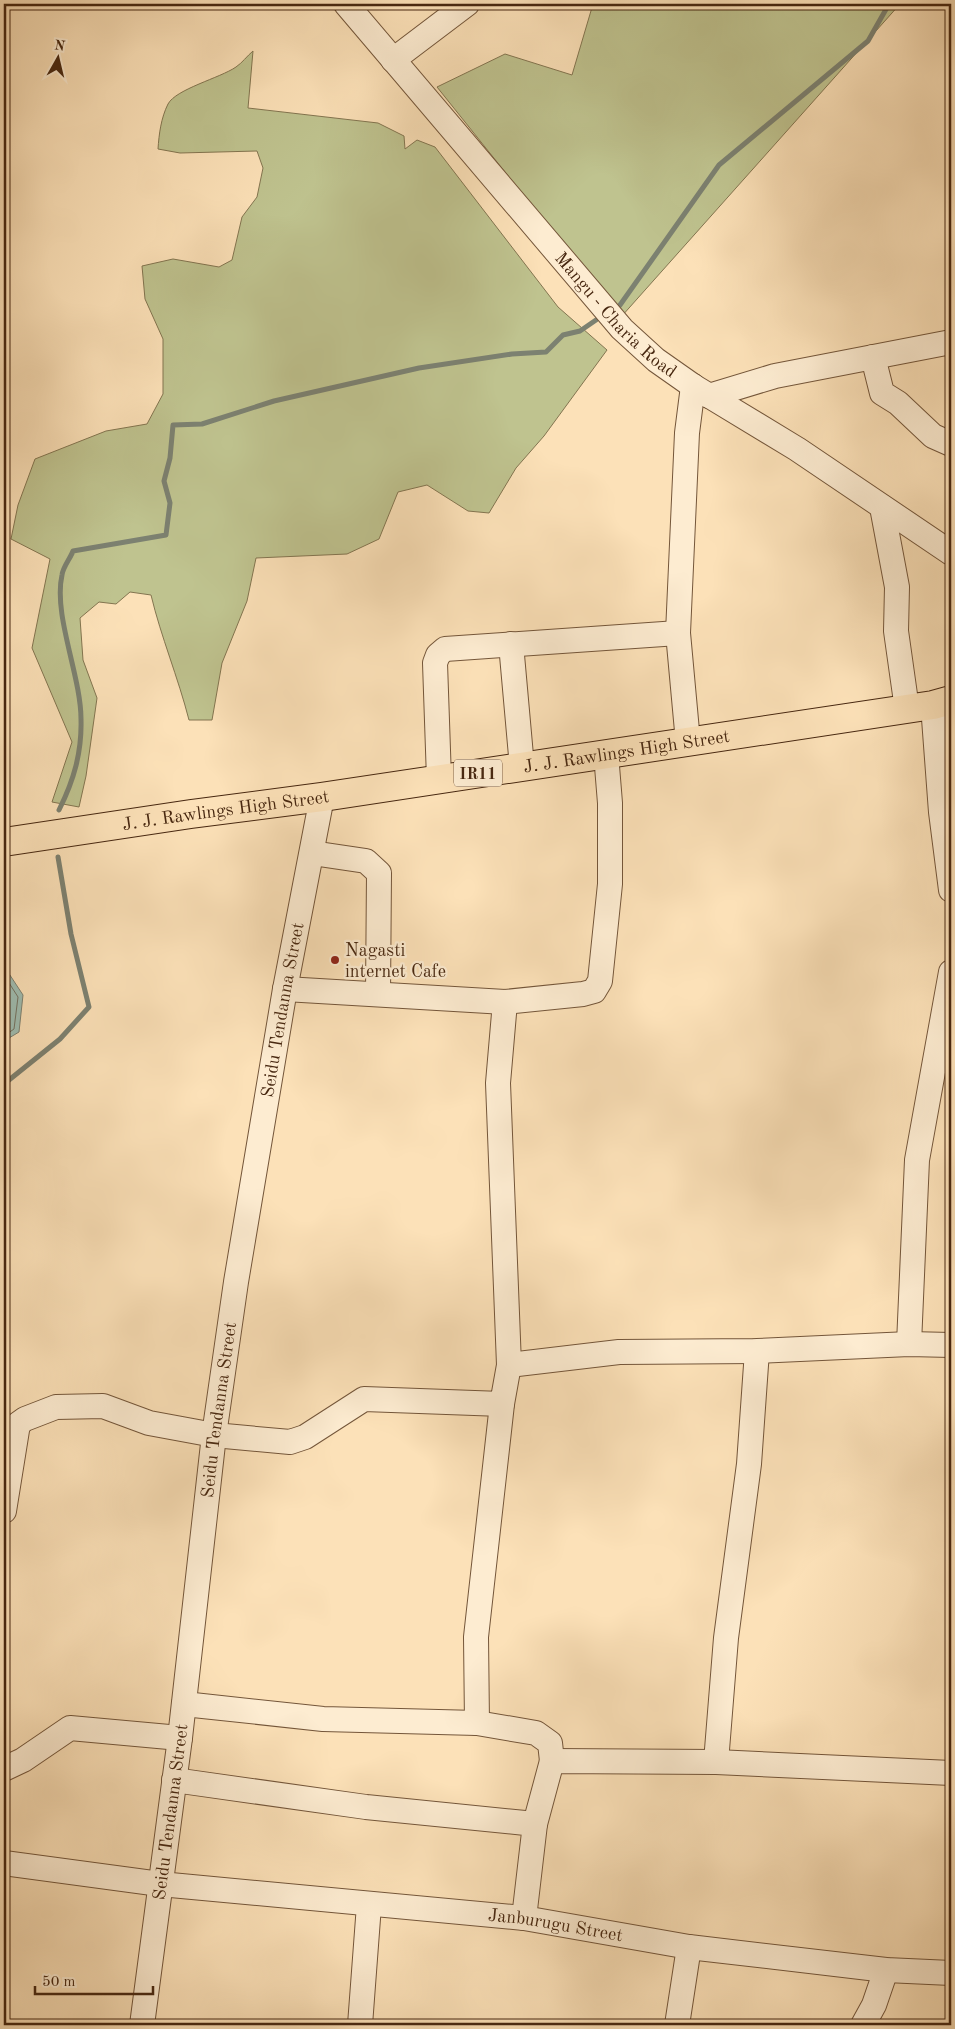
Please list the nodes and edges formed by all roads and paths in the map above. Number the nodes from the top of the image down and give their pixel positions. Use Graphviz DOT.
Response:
graph roads {
  1 [pos="346,4"];
  2 [pos="467,4"];
  3 [pos="393,60"];
  4 [pos="951,342"];
  5 [pos="873,357"];
  6 [pos="701,391"];
  7 [pos="951,444"];
  8 [pos="882,507"];
  9 [pos="951,553"];
  10 [pos="678,633"];
  11 [pos="511,644"];
  12 [pos="930,704"];
  13 [pos="688,742"];
  14 [pos="606,754"];
  15 [pos="522,767"];
  16 [pos="439,779"];
  17 [pos="322,797"];
  18 [pos="4,842"];
  19 [pos="312,853"];
  20 [pos="951,890"];
  21 [pos="951,972"];
  22 [pos="285,989"];
  23 [pos="378,994"];
  24 [pos="505,1002"];
  25 [pos="909,1344"];
  26 [pos="951,1345"];
  27 [pos="757,1351"];
  28 [pos="509,1364"];
  29 [pos="502,1404"];
  30 [pos="214,1435"];
  31 [pos="4,1511"];
  32 [pos="184,1704"];
  33 [pos="477,1723"];
  34 [pos="180,1738"];
  35 [pos="552,1761"];
  36 [pos="716,1762"];
  37 [pos="4,1768"];
  38 [pos="951,1772"];
  39 [pos="174,1780"];
  40 [pos="535,1824"];
  41 [pos="4,1863"];
  42 [pos="160,1884"];
  43 [pos="369,1905"];
  44 [pos="524,1918"];
  45 [pos="689,1947"];
  46 [pos="886,1970"];
  47 [pos="951,1973"];
  48 [pos="142,2025"];
  49 [pos="360,2025"];
  50 [pos="677,2025"];
  51 [pos="863,2025"];
  1 -- 3 [label="street, Mangu - Charia Road"];
  2 -- 3 [label="street"];
  3 -- 6 [label="street, Mangu - Charia Road"];
  4 -- 5 [label="street"];
  5 -- 6 [label="street"];
  5 -- 7 [label="street"];
  6 -- 8 [label="street, Mangu - Charia Road"];
  6 -- 10 [label="street"];
  8 -- 9 [label="street, Mangu - Charia Road"];
  8 -- 12 [label="street"];
  10 -- 11 [label="street"];
  10 -- 13 [label="street"];
  11 -- 15 [label="street"];
  11 -- 16 [label="street"];
  12 -- 13 [label="main road, J. J. Rawlings High Street / IR11"];
  12 -- 20 [label="street"];
  13 -- 14 [label="main road, J. J. Rawlings High Street / IR11"];
  14 -- 15 [label="main road, J. J. Rawlings High Street / IR11"];
  14 -- 24 [label="street"];
  15 -- 16 [label="main road, J. J. Rawlings High Street / IR11"];
  16 -- 17 [label="main road, J. J. Rawlings High Street / IR11"];
  17 -- 18 [label="main road, J. J. Rawlings High Street / IR11"];
  17 -- 19 [label="street, Seidu Tendanna Street"];
  19 -- 22 [label="street, Seidu Tendanna Street"];
  19 -- 23 [label="street"];
  21 -- 25 [label="street"];
  22 -- 23 [label="street"];
  22 -- 30 [label="street, Seidu Tendanna Street"];
  23 -- 24 [label="street"];
  24 -- 28 [label="street"];
  25 -- 26 [label="street"];
  25 -- 27 [label="street"];
  27 -- 28 [label="street"];
  27 -- 36 [label="street"];
  28 -- 29 [label="street"];
  29 -- 30 [label="street"];
  29 -- 33 [label="street"];
  30 -- 31 [label="street"];
  30 -- 32 [label="street, Seidu Tendanna Street"];
  32 -- 33 [label="street"];
  32 -- 34 [label="street, Seidu Tendanna Street"];
  33 -- 35 [label="street"];
  34 -- 37 [label="street"];
  34 -- 39 [label="street, Seidu Tendanna Street"];
  35 -- 36 [label="street"];
  35 -- 40 [label="street"];
  36 -- 38 [label="street"];
  39 -- 40 [label="street"];
  39 -- 42 [label="street, Seidu Tendanna Street"];
  40 -- 44 [label="street"];
  41 -- 42 [label="street, Janburugu Street"];
  42 -- 43 [label="street, Janburugu Street"];
  42 -- 48 [label="street, Seidu Tendanna Street"];
  43 -- 44 [label="street, Janburugu Street"];
  43 -- 49 [label="street"];
  44 -- 45 [label="street, Janburugu Street"];
  45 -- 46 [label="street, Janburugu Street"];
  45 -- 50 [label="street"];
  46 -- 47 [label="street, Janburugu Street"];
  46 -- 51 [label="street"];
}
